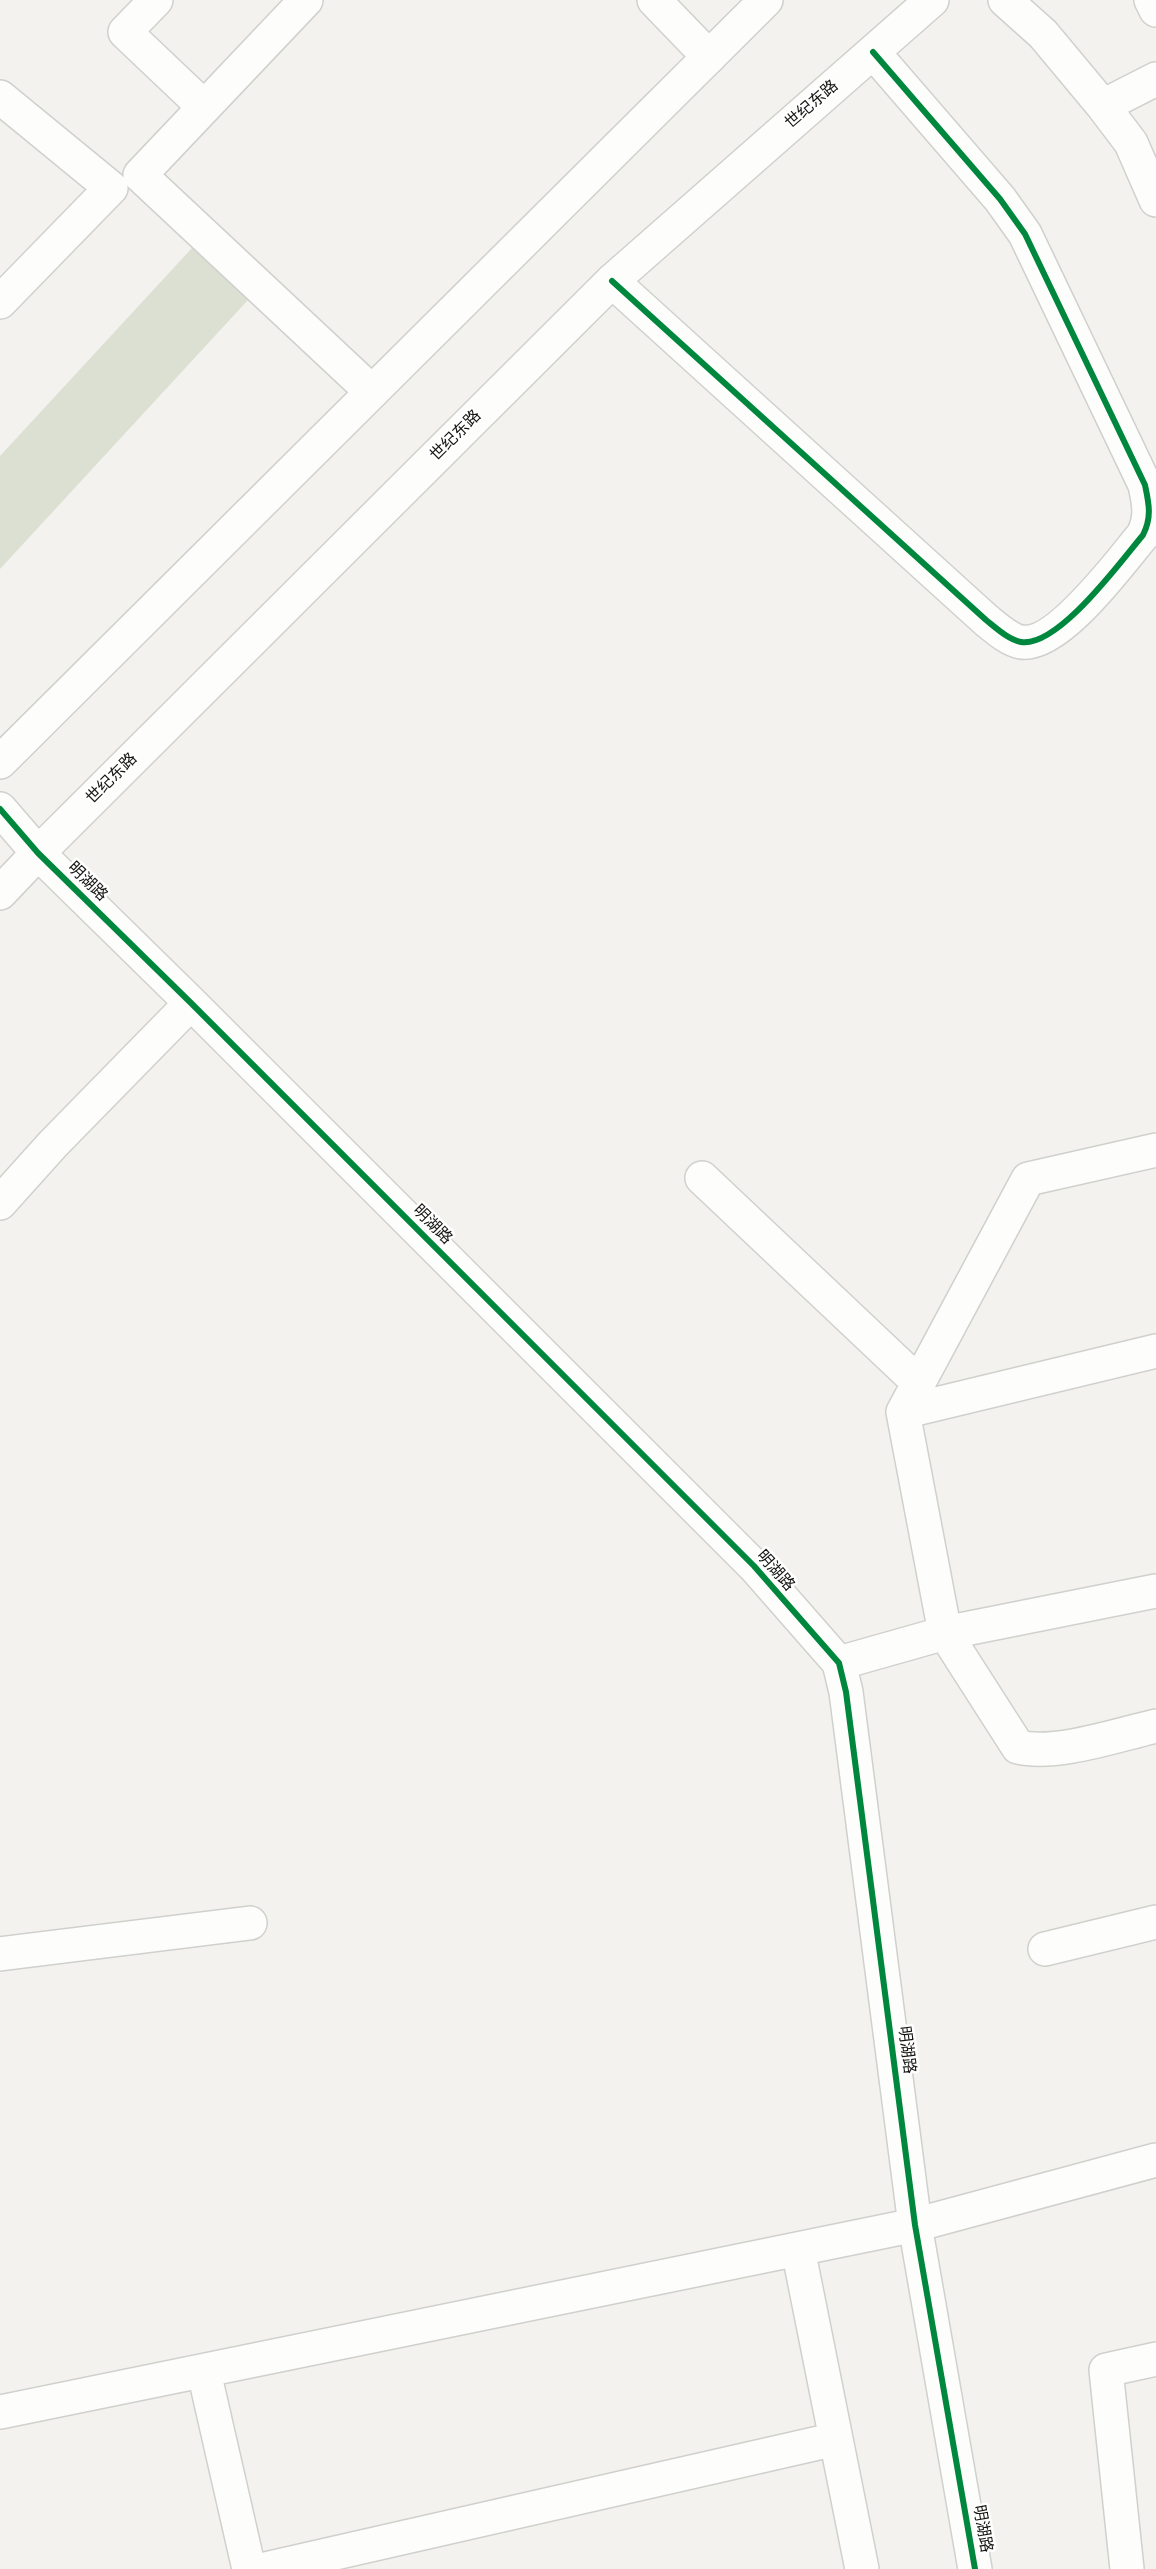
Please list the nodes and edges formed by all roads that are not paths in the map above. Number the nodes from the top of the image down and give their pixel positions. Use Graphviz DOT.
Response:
graph roads {
  1 [pos="156,0"];
  2 [pos="306,0"];
  3 [pos="654,0"];
  4 [pos="766,0"];
  5 [pos="932,0"];
  6 [pos="1005,0"];
  7 [pos="1151,0"];
  8 [pos="1156,10"];
  9 [pos="873,52"];
  10 [pos="709,57"];
  11 [pos="1156,79"];
  12 [pos="0,97"];
  13 [pos="1104,106"];
  14 [pos="204,107"];
  15 [pos="1156,200"];
  16 [pos="612,281"];
  17 [pos="0,302"];
  18 [pos="372,392"];
  19 [pos="0,762"];
  20 [pos="0,809"];
  21 [pos="38,853"];
  22 [pos="0,893"];
  23 [pos="191,1003"];
  24 [pos="1156,1150"];
  25 [pos="702,1178"];
  26 [pos="0,1203"];
  27 [pos="1156,1351"];
  28 [pos="919,1383"];
  29 [pos="903,1412"];
  30 [pos="1156,1591"];
  31 [pos="945,1633"];
  32 [pos="839,1663"];
  33 [pos="1156,1726"];
  34 [pos="1156,1922"];
  35 [pos="250,1923"];
  36 [pos="1045,1949"];
  37 [pos="0,1954"];
  38 [pos="1156,2160"];
  39 [pos="915,2225"];
  40 [pos="798,2249"];
  41 [pos="1156,2359"];
  42 [pos="204,2372"];
  43 [pos="0,2412"];
  44 [pos="836,2439"];
  45 [pos="249,2569"];
  46 [pos="265,2569"];
  47 [pos="862,2569"];
  48 [pos="975,2569"];
  49 [pos="1127,2569"];
  1 -- 14 [label="street"];
  2 -- 14 [label="street"];
  3 -- 10 [label="street"];
  4 -- 10 [label="street"];
  5 -- 9 [label="street, 世纪东路"];
  6 -- 13 [label="street"];
  7 -- 8 [label="street"];
  9 -- 16 [label="street, 世纪东路"];
  9 -- 16 [label="street"];
  10 -- 18 [label="street"];
  11 -- 13 [label="street"];
  12 -- 17 [label="street"];
  13 -- 15 [label="street"];
  14 -- 18 [label="street"];
  16 -- 21 [label="street, 世纪东路"];
  18 -- 19 [label="street"];
  20 -- 21 [label="street, 明湖路"];
  21 -- 22 [label="street, 世纪东路"];
  21 -- 23 [label="street, 明湖路"];
  23 -- 26 [label="street"];
  23 -- 32 [label="street, 明湖路"];
  24 -- 28 [label="street"];
  25 -- 28 [label="street"];
  27 -- 29 [label="street"];
  28 -- 29 [label="street"];
  29 -- 31 [label="street"];
  30 -- 31 [label="street"];
  31 -- 32 [label="street"];
  31 -- 33 [label="street"];
  32 -- 39 [label="street, 明湖路"];
  34 -- 36 [label="street"];
  35 -- 37 [label="street"];
  38 -- 39 [label="street"];
  39 -- 40 [label="street"];
  39 -- 48 [label="street, 明湖路"];
  40 -- 42 [label="street"];
  40 -- 44 [label="street"];
  41 -- 49 [label="street"];
  42 -- 43 [label="street"];
  42 -- 45 [label="street"];
  44 -- 46 [label="street"];
  44 -- 47 [label="street"];
}
